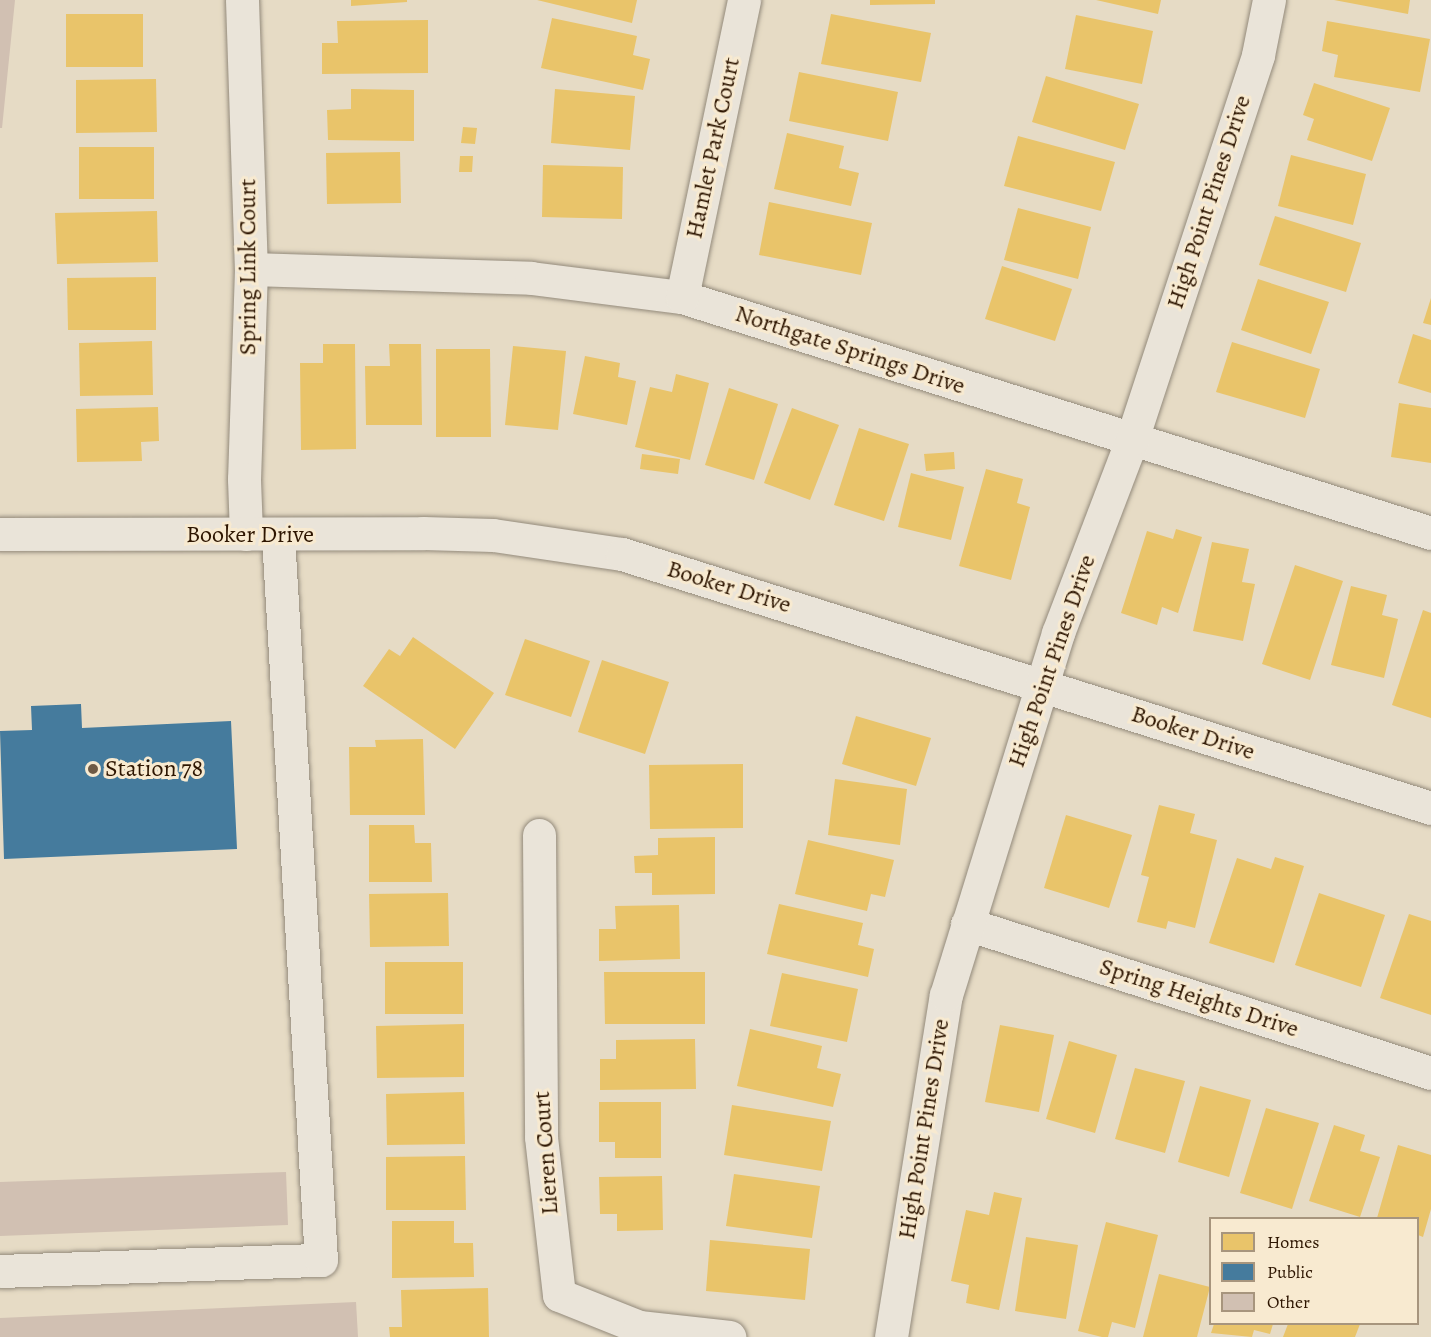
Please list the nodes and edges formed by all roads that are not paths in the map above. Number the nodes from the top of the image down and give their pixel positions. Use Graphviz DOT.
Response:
graph roads {
  1 [pos="242,0"];
  2 [pos="744,0"];
  3 [pos="1269,0"];
  4 [pos="251,269"];
  5 [pos="682,297"];
  6 [pos="1132,439"];
  7 [pos="1431,533"];
  8 [pos="0,534"];
  9 [pos="262,535"];
  10 [pos="1042,685"];
  11 [pos="1431,808"];
  12 [pos="539,834"];
  13 [pos="967,924"];
  14 [pos="1431,1073"];
  15 [pos="0,1271"];
  16 [pos="729,1337"];
  17 [pos="891,1337"];
  1 -- 4 [label="street, Spring Link Court"];
  2 -- 5 [label="street, Hamlet Park Court"];
  3 -- 6 [label="street, High Point Pines Drive"];
  4 -- 5 [label="street, Northgate Springs Drive"];
  4 -- 9 [label="street, Spring Link Court"];
  5 -- 6 [label="street, Northgate Springs Drive"];
  6 -- 7 [label="street, Northgate Springs Drive"];
  6 -- 10 [label="street, High Point Pines Drive"];
  8 -- 9 [label="street, Booker Drive"];
  9 -- 10 [label="street, Booker Drive"];
  9 -- 15 [label="street, Spring Link Court"];
  10 -- 11 [label="street, Booker Drive"];
  10 -- 13 [label="street, High Point Pines Drive"];
  12 -- 16 [label="street, Lieren Court"];
  13 -- 14 [label="street, Spring Heights Drive"];
  13 -- 17 [label="street, High Point Pines Drive"];
}
